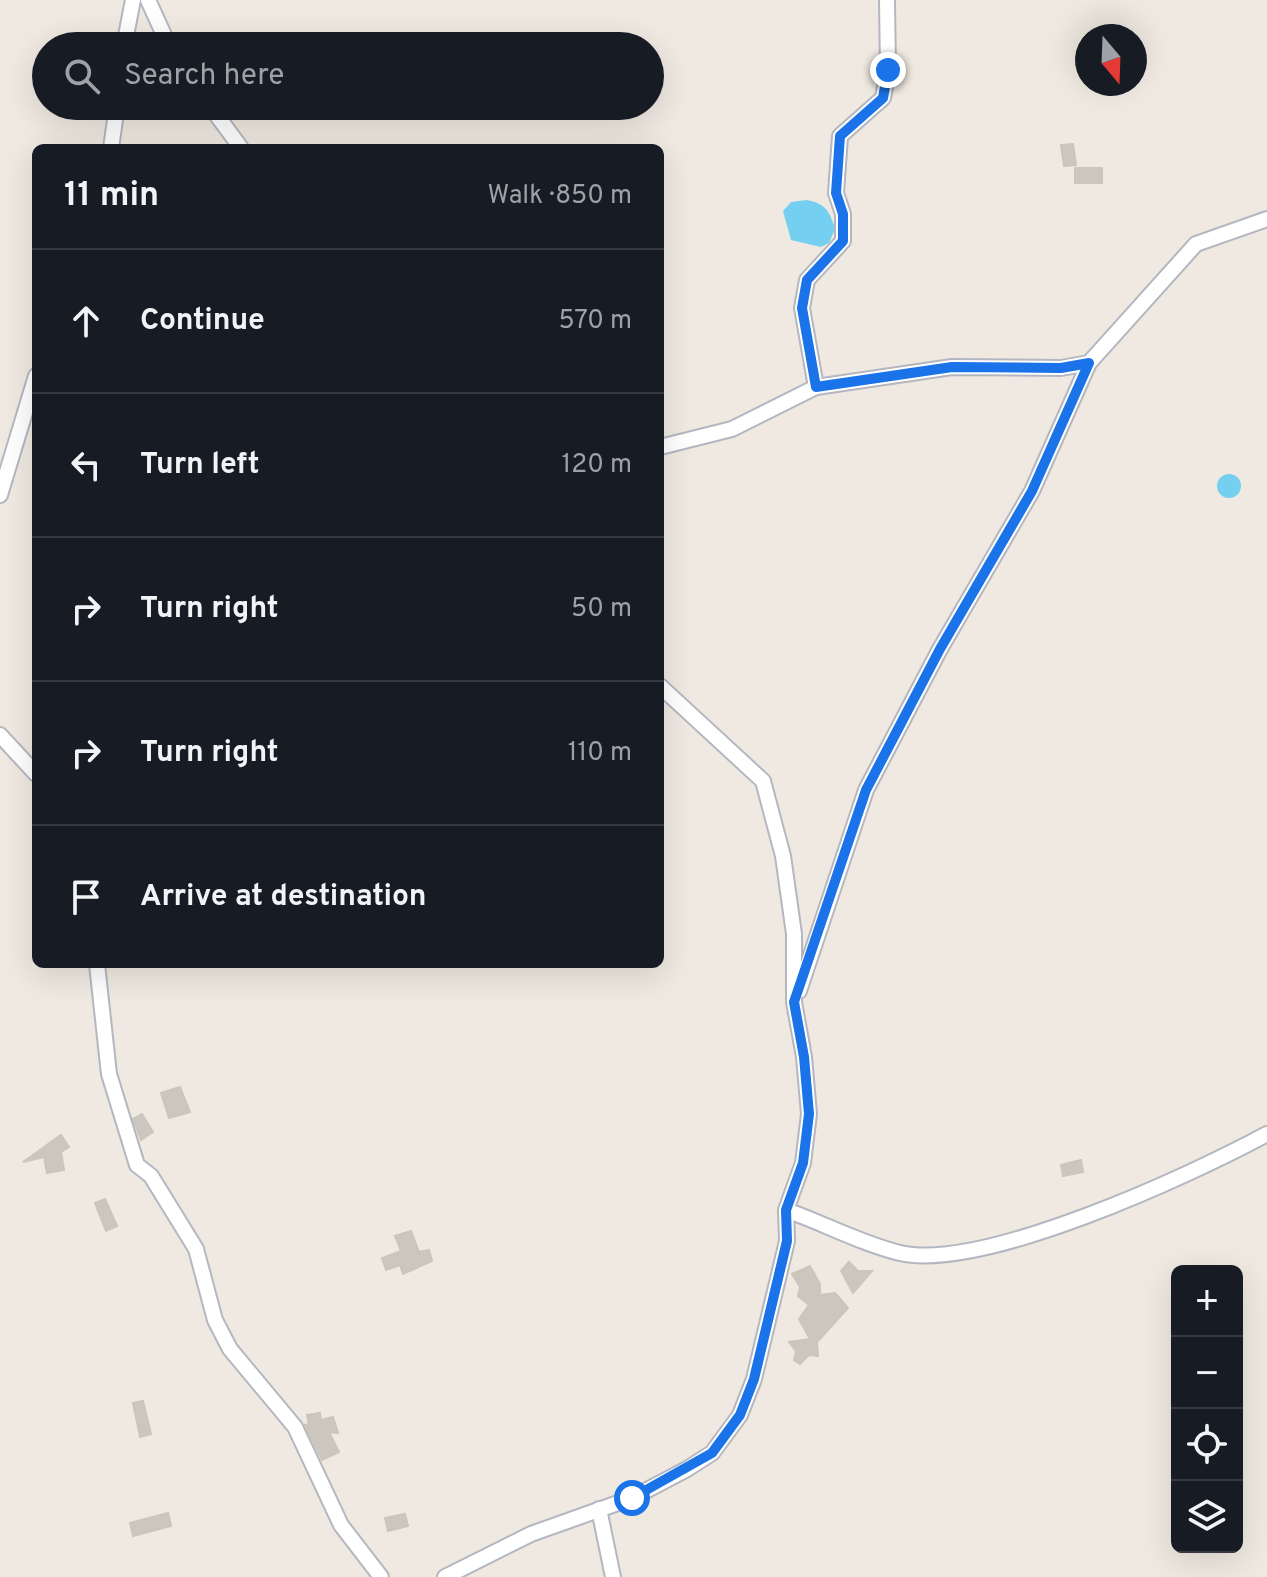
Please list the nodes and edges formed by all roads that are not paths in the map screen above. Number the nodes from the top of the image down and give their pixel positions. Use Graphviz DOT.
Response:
graph roads {
  1 [pos="133,0"];
  2 [pos="148,0"];
  3 [pos="887,0"];
  4 [pos="127,32"];
  5 [pos="163,32"];
  6 [pos="115,120"];
  7 [pos="220,120"];
  8 [pos="112,144"];
  9 [pos="238,144"];
  10 [pos="1267,219"];
  11 [pos="1089,363"];
  12 [pos="816,387"];
  13 [pos="32,389"];
  14 [pos="664,446"];
  15 [pos="0,495"];
  16 [pos="664,690"];
  17 [pos="0,735"];
  18 [pos="32,770"];
  19 [pos="97,968"];
  20 [pos="794,1002"];
  21 [pos="1267,1134"];
  22 [pos="786,1210"];
  23 [pos="599,1509"];
  24 [pos="478,1563"];
  25 [pos="381,1577"];
  26 [pos="445,1577"];
  27 [pos="462,1577"];
  28 [pos="613,1577"];
  1 -- 4 [label="street"];
  2 -- 5 [label="street"];
  3 -- 12 [label="street"];
  6 -- 8 [label="street"];
  7 -- 9 [label="street"];
  10 -- 11 [label="street"];
  11 -- 12 [label="street"];
  11 -- 20 [label="street"];
  12 -- 14 [label="street"];
  13 -- 15 [label="street"];
  16 -- 20 [label="street"];
  17 -- 18 [label="street"];
  19 -- 25 [label="street"];
  20 -- 22 [label="street"];
  21 -- 22 [label="street"];
  22 -- 23 [label="street"];
  23 -- 24 [label="street"];
  23 -- 28 [label="street"];
  24 -- 26 [label="street"];
  24 -- 27 [label="street"];
}
